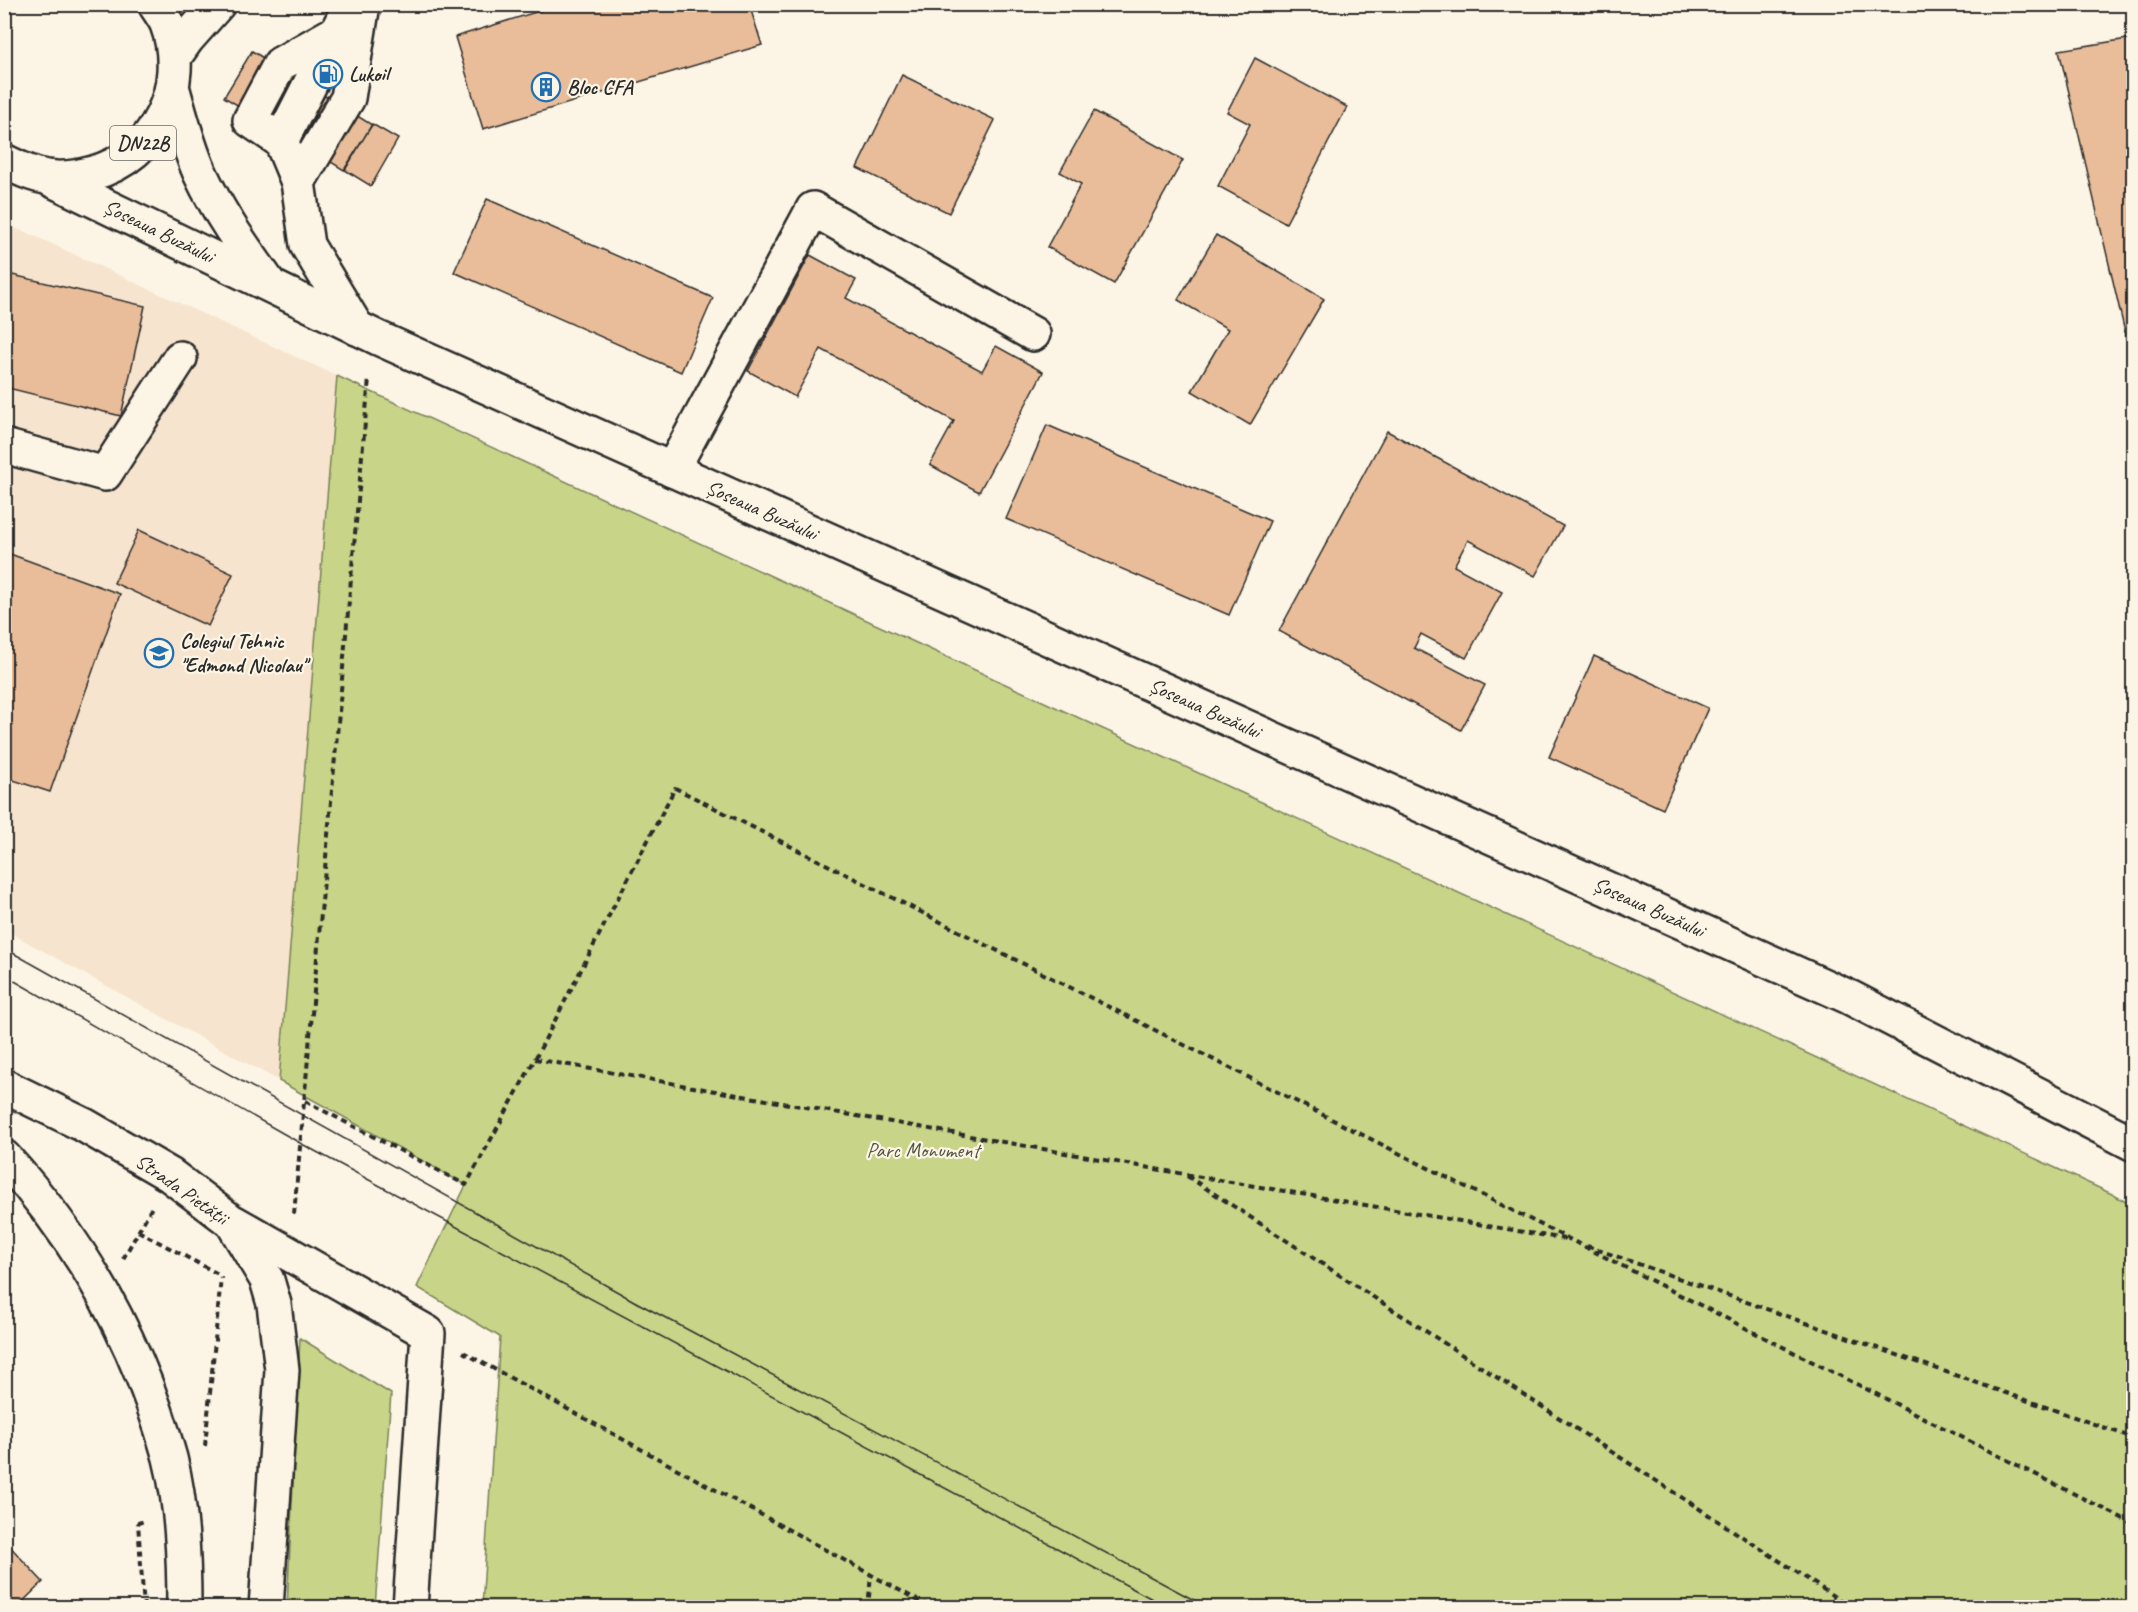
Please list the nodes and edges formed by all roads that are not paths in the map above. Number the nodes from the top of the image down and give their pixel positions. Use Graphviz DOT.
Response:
graph roads {
  1 [pos="155,4"];
  2 [pos="218,4"];
  3 [pos="363,4"];
  4 [pos="344,18"];
  5 [pos="175,56"];
  6 [pos="173,90"];
  7 [pos="20,169"];
  8 [pos="298,182"];
  9 [pos="271,286"];
  10 [pos="357,328"];
  11 [pos="1033,334"];
  12 [pos="180,358"];
  13 [pos="4,446"];
  14 [pos="672,470"];
  15 [pos="4,1086"];
  16 [pos="2133,1144"];
  17 [pos="4,1157"];
  18 [pos="232,1222"];
  19 [pos="184,1608"];
  20 [pos="267,1608"];
  21 [pos="410,1608"];
  1 -- 5 [label="main road, DN22B"];
  2 -- 5 [label="main road"];
  3 -- 8 [label="main road"];
  4 -- 8 [label="main road"];
  5 -- 6 [label="main road, DN22B"];
  6 -- 7 [label="main road, DN22B"];
  6 -- 9 [label="main road, Șoseaua Buzăului"];
  7 -- 9 [label="main road, Șoseaua Buzăului"];
  8 -- 10 [label="main road"];
  9 -- 10 [label="main road, Șoseaua Buzăului"];
  10 -- 14 [label="main road, Șoseaua Buzăului"];
  11 -- 14 [label="main road"];
  12 -- 13 [label="main road"];
  14 -- 16 [label="main road, Șoseaua Buzăului"];
  15 -- 18 [label="main road, Strada Pietății"];
  17 -- 19 [label="main road"];
  18 -- 20 [label="main road, Strada Pietății"];
  18 -- 21 [label="main road"];
}
